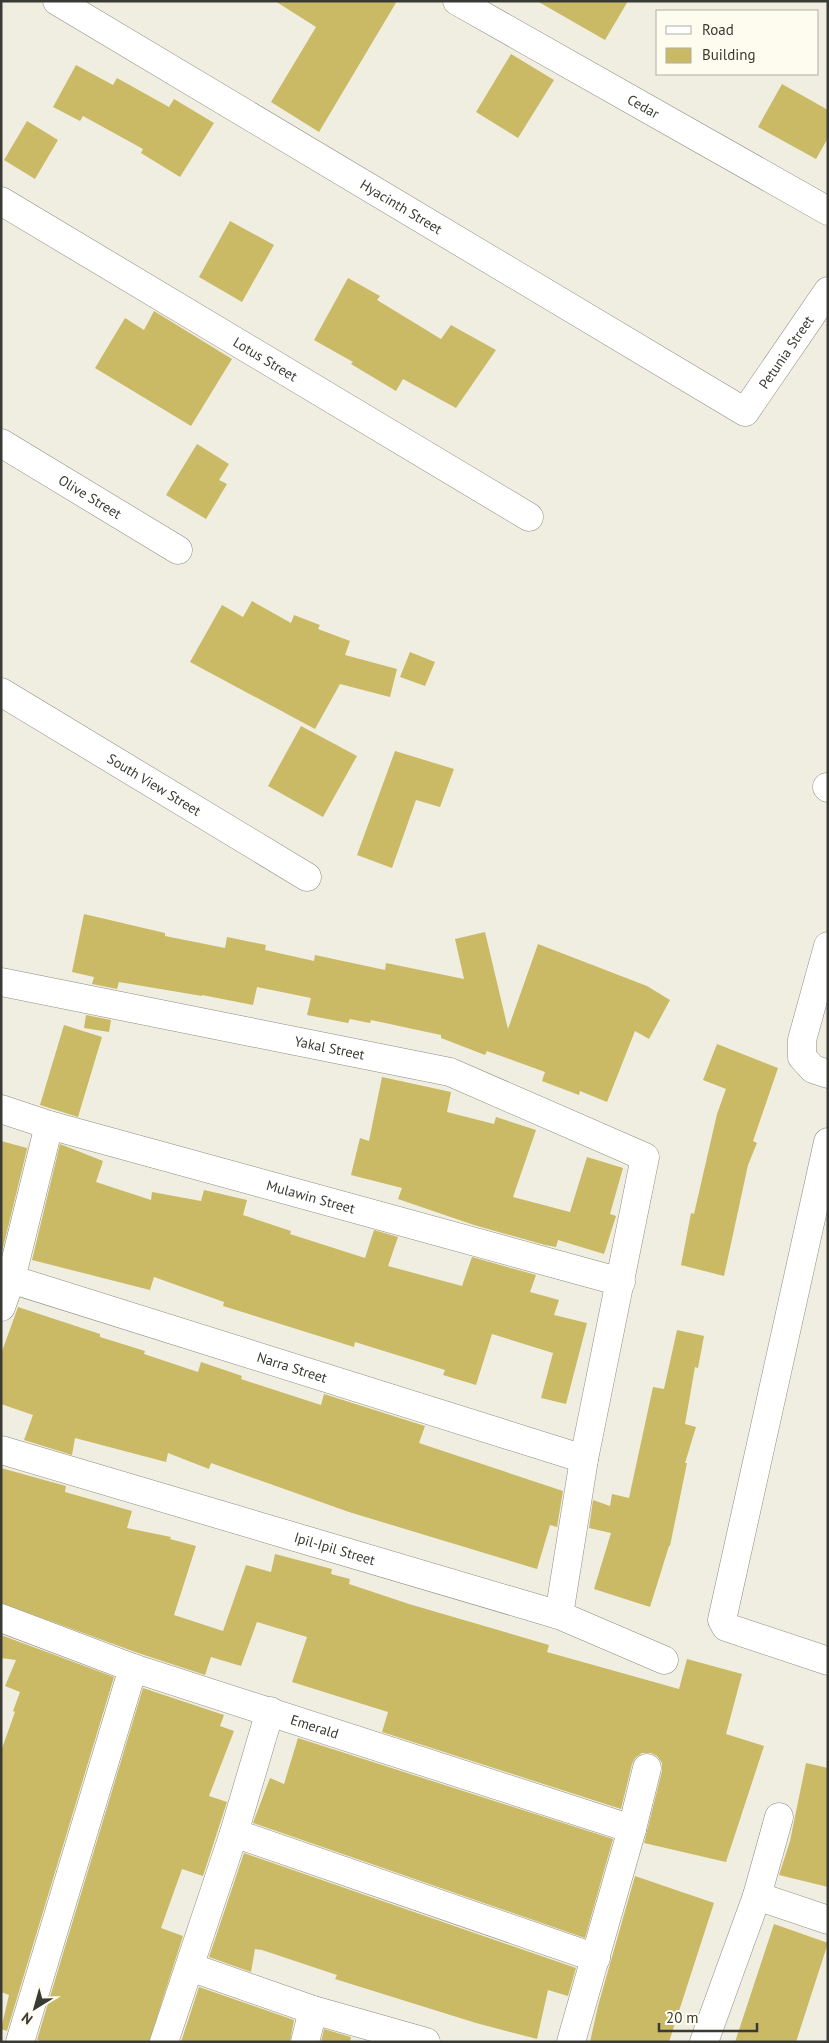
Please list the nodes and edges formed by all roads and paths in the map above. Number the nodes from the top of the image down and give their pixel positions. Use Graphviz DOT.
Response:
graph roads {
  1 [pos="57,1"];
  2 [pos="457,1"];
  3 [pos="1,201"];
  4 [pos="828,210"];
  5 [pos="828,291"];
  6 [pos="745,412"];
  7 [pos="1,443"];
  8 [pos="529,517"];
  9 [pos="178,550"];
  10 [pos="1,692"];
  11 [pos="307,877"];
  12 [pos="828,946"];
  13 [pos="1,982"];
  14 [pos="828,1074"];
  15 [pos="1,1110"];
  16 [pos="49,1125"];
  17 [pos="828,1142"];
  18 [pos="821,1195"];
  19 [pos="6,1278"];
  20 [pos="621,1282"];
  21 [pos="1,1308"];
  22 [pos="1,1450"];
  23 [pos="584,1459"];
  24 [pos="559,1615"];
  25 [pos="3,1625"];
  26 [pos="664,1660"];
  27 [pos="828,1661"];
  28 [pos="133,1668"];
  29 [pos="270,1711"];
  30 [pos="647,1768"];
  31 [pos="779,1817"];
  32 [pos="632,1828"];
  33 [pos="234,1833"];
  34 [pos="756,1896"];
  35 [pos="828,1920"];
  36 [pos="596,1958"];
  37 [pos="190,1967"];
  38 [pos="314,2010"];
  39 [pos="20,2042"];
  40 [pos="164,2042"];
  41 [pos="306,2042"];
  42 [pos="426,2042"];
  43 [pos="571,2042"];
  44 [pos="704,2042"];
  1 -- 6 [label="street, Hyacinth Street"];
  2 -- 4 [label="street, Cedar"];
  3 -- 8 [label="street, Lotus Street"];
  5 -- 6 [label="street, Petunia Street"];
  7 -- 9 [label="street, Olive Street"];
  10 -- 11 [label="street, South View Street"];
  12 -- 14 [label="street"];
  13 -- 20 [label="street, Yakal Street"];
  15 -- 16 [label="street, Mulawin Street"];
  16 -- 19 [label="street"];
  16 -- 20 [label="street, Mulawin Street"];
  17 -- 18 [label="street"];
  18 -- 27 [label="street"];
  19 -- 21 [label="street"];
  19 -- 23 [label="street, Narra Street"];
  20 -- 23 [label="street"];
  22 -- 24 [label="street, Ipil-Ipil Street"];
  23 -- 24 [label="street"];
  24 -- 26 [label="street, Ipil-Ipil Street"];
  25 -- 28 [label="street, Emerald"];
  28 -- 29 [label="street, Emerald"];
  28 -- 39 [label="street"];
  29 -- 32 [label="street, Emerald"];
  29 -- 33 [label="street"];
  30 -- 32 [label="street"];
  31 -- 34 [label="street"];
  32 -- 36 [label="street"];
  33 -- 36 [label="street"];
  33 -- 37 [label="street"];
  34 -- 35 [label="street"];
  34 -- 44 [label="street"];
  36 -- 43 [label="street"];
  37 -- 38 [label="street"];
  37 -- 40 [label="street"];
  38 -- 41 [label="street"];
  38 -- 42 [label="street"];
}
